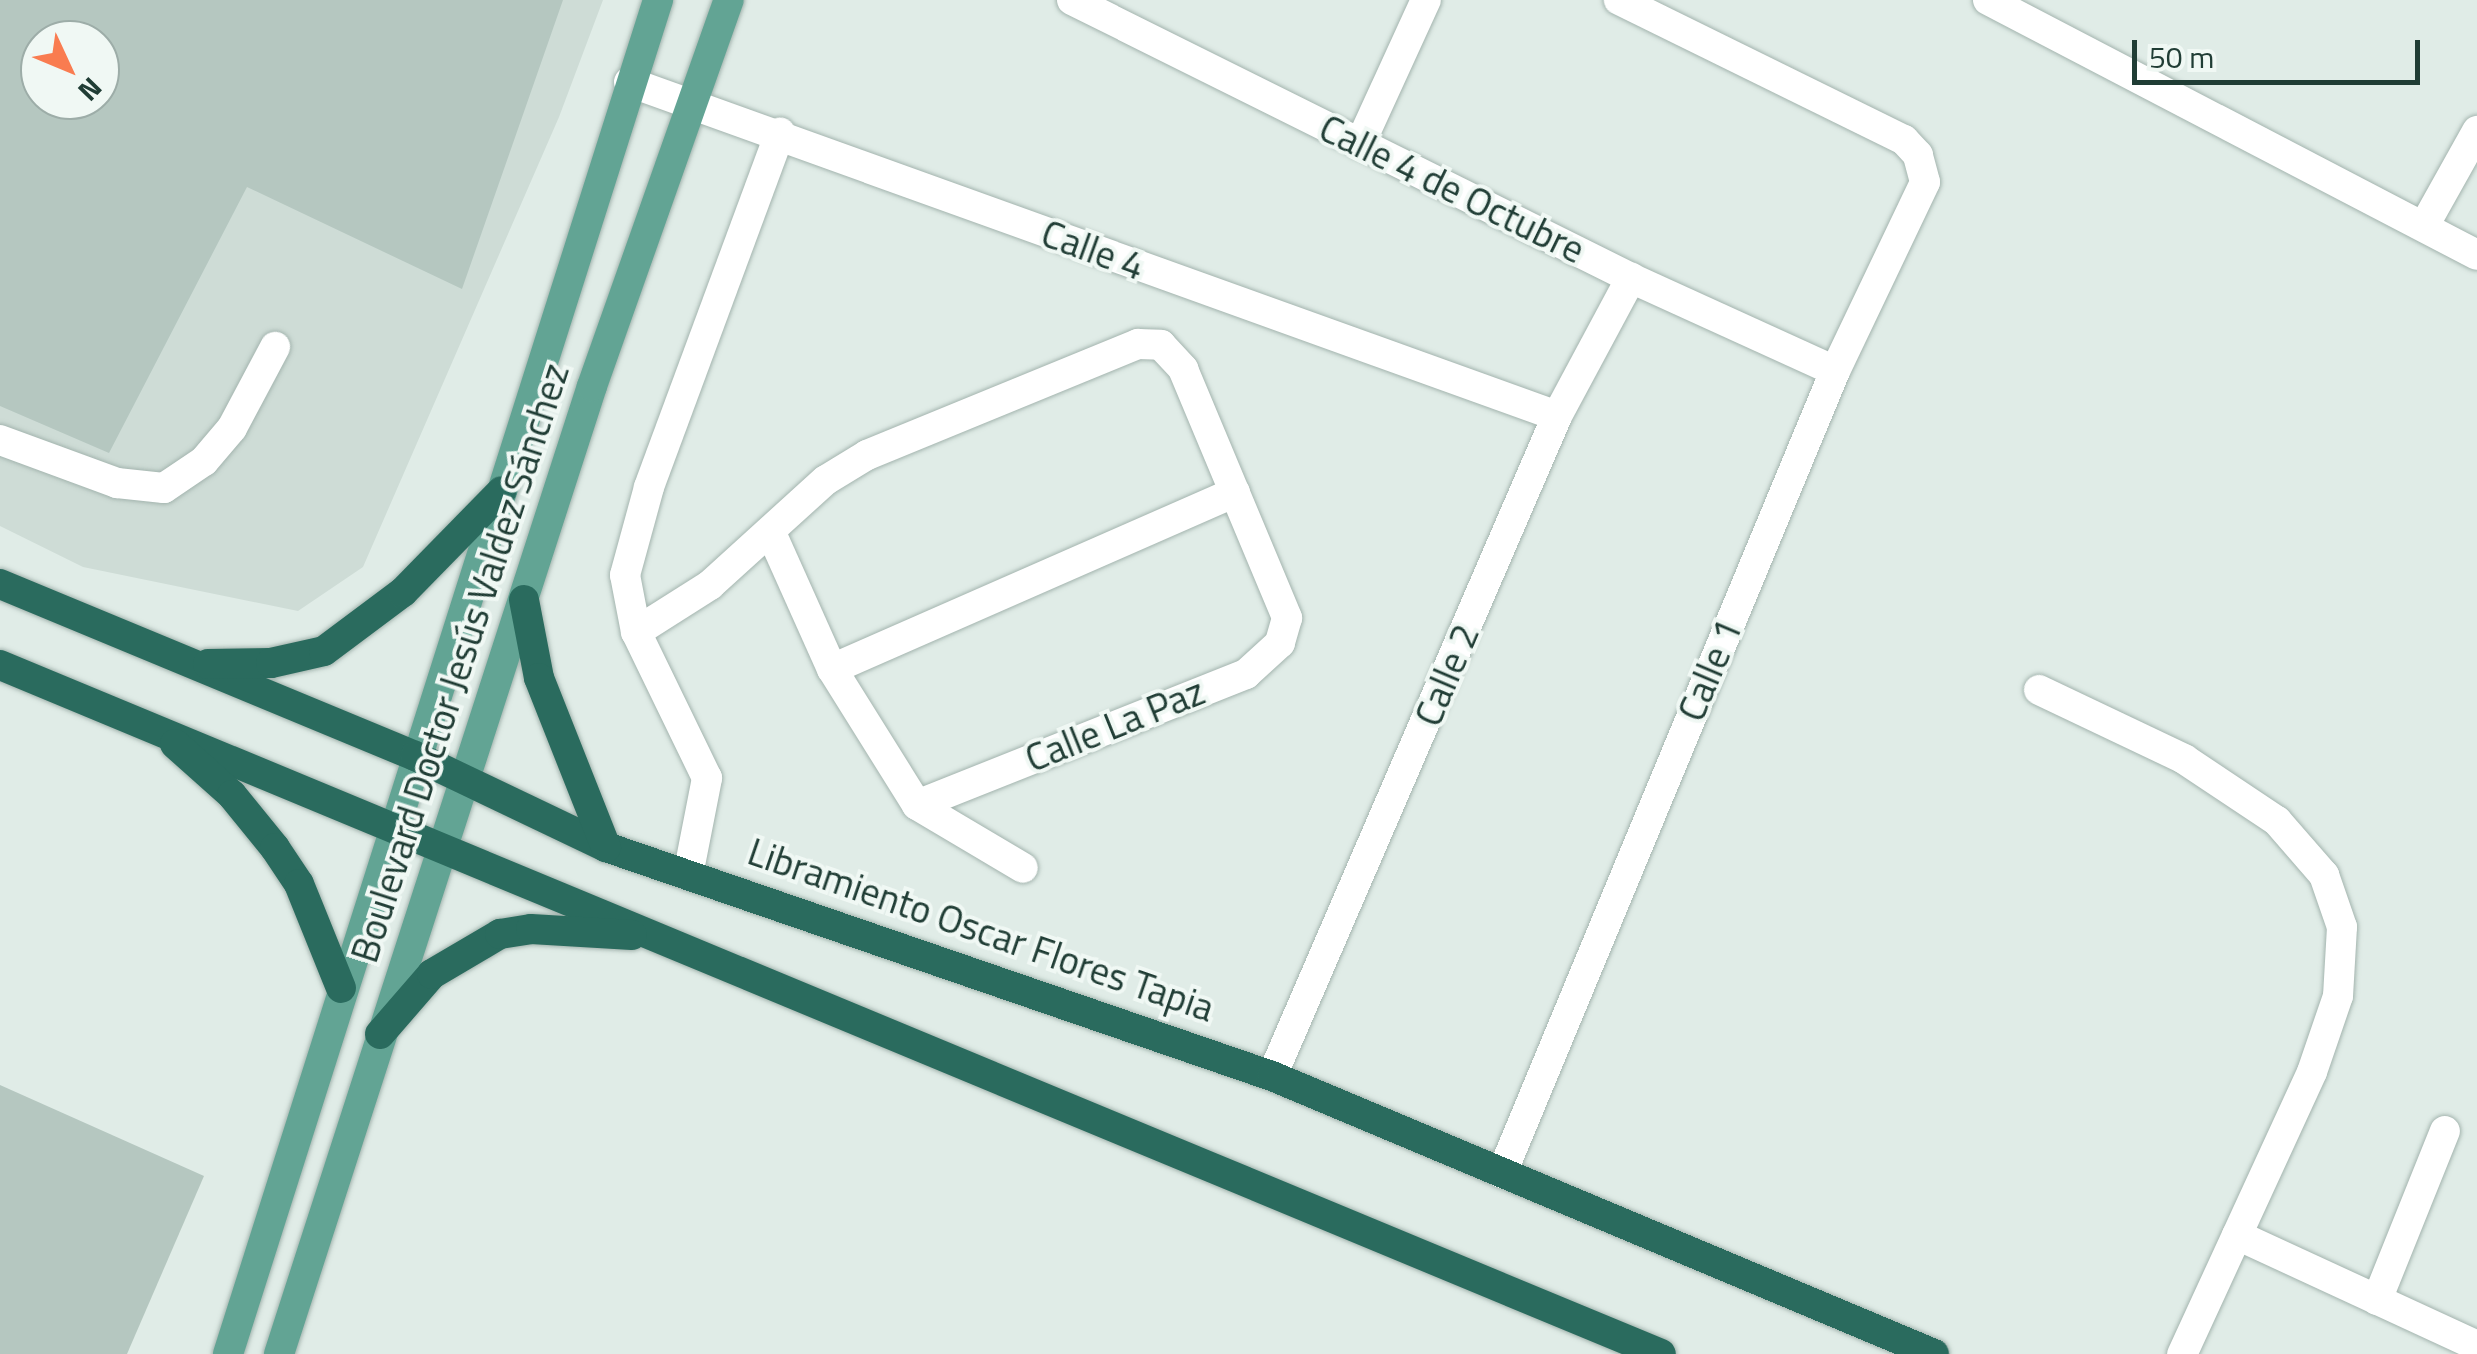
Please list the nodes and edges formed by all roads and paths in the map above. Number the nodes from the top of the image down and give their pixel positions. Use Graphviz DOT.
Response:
graph roads {
  1 [pos="658,0"];
  2 [pos="729,0"];
  3 [pos="1072,0"];
  4 [pos="1426,0"];
  5 [pos="1619,0"];
  6 [pos="1997,2"];
  7 [pos="629,82"];
  8 [pos="689,103"];
  9 [pos="2477,131"];
  10 [pos="780,132"];
  11 [pos="1360,144"];
  12 [pos="2424,226"];
  13 [pos="2477,255"];
  14 [pos="1630,278"];
  15 [pos="275,347"];
  16 [pos="1835,371"];
  17 [pos="1558,416"];
  18 [pos="0,440"];
  19 [pos="502,492"];
  20 [pos="1235,492"];
  21 [pos="772,535"];
  22 [pos="0,584"];
  23 [pos="524,600"];
  24 [pos="636,632"];
  25 [pos="197,664"];
  26 [pos="0,665"];
  27 [pos="832,669"];
  28 [pos="2038,690"];
  29 [pos="154,726"];
  30 [pos="415,756"];
  31 [pos="468,783"];
  32 [pos="917,805"];
  33 [pos="392,828"];
  34 [pos="606,846"];
  35 [pos="445,854"];
  36 [pos="1023,868"];
  37 [pos="689,870"];
  38 [pos="667,938"];
  39 [pos="341,988"];
  40 [pos="380,1034"];
  41 [pos="1272,1076"];
  42 [pos="2445,1131"];
  43 [pos="1502,1173"];
  44 [pos="2237,1234"];
  45 [pos="2377,1300"];
  46 [pos="2477,1346"];
  47 [pos="228,1354"];
  48 [pos="279,1354"];
  49 [pos="1661,1354"];
  50 [pos="1934,1354"];
  51 [pos="2182,1354"];
  1 -- 7 [label="main road, Boulevard Doctor Jesús Valdez Sánchez"];
  2 -- 8 [label="main road, Boulevard Doctor Jesús Valdez Sánchez"];
  3 -- 11 [label="street, Calle 4 de Octubre"];
  4 -- 11 [label="street"];
  5 -- 16 [label="street, Calle 1"];
  6 -- 12 [label="street"];
  7 -- 8 [label="street, Calle 4"];
  7 -- 19 [label="main road, Boulevard Doctor Jesús Valdez Sánchez"];
  8 -- 10 [label="street, Calle 4"];
  8 -- 23 [label="main road, Boulevard Doctor Jesús Valdez Sánchez"];
  9 -- 12 [label="street"];
  10 -- 17 [label="street, Calle 4"];
  10 -- 24 [label="street"];
  11 -- 14 [label="street, Calle 4 de Octubre"];
  12 -- 13 [label="street"];
  14 -- 16 [label="street, Calle 4 de Octubre"];
  14 -- 17 [label="street, Calle 2"];
  15 -- 18 [label="street"];
  16 -- 43 [label="street, Calle 1"];
  17 -- 41 [label="street, Calle 2"];
  19 -- 25 [label="highway"];
  19 -- 30 [label="main road, Boulevard Doctor Jesús Valdez Sánchez"];
  20 -- 21 [label="street"];
  20 -- 27 [label="street"];
  20 -- 32 [label="street, Calle La Paz"];
  21 -- 24 [label="street"];
  21 -- 27 [label="street"];
  22 -- 25 [label="highway, Libramiento Oscar Flores Tapia"];
  23 -- 31 [label="main road, Boulevard Doctor Jesús Valdez Sánchez"];
  23 -- 34 [label="highway"];
  24 -- 37 [label="street"];
  25 -- 30 [label="highway, Libramiento Oscar Flores Tapia"];
  26 -- 29 [label="highway"];
  27 -- 32 [label="street"];
  28 -- 44 [label="street"];
  29 -- 33 [label="highway"];
  29 -- 39 [label="highway"];
  30 -- 31 [label="highway, Libramiento Oscar Flores Tapia"];
  30 -- 33 [label="main road, Boulevard Doctor Jesús Valdez Sánchez"];
  31 -- 34 [label="highway, Libramiento Oscar Flores Tapia"];
  31 -- 35 [label="main road, Boulevard Doctor Jesús Valdez Sánchez"];
  32 -- 36 [label="street"];
  33 -- 35 [label="highway"];
  33 -- 39 [label="main road, Boulevard Doctor Jesús Valdez Sánchez"];
  34 -- 37 [label="highway, Libramiento Oscar Flores Tapia"];
  35 -- 38 [label="highway"];
  35 -- 40 [label="main road, Boulevard Doctor Jesús Valdez Sánchez"];
  37 -- 41 [label="highway, Libramiento Oscar Flores Tapia"];
  38 -- 40 [label="highway"];
  38 -- 49 [label="highway"];
  39 -- 47 [label="main road, Boulevard Doctor Jesús Valdez Sánchez"];
  40 -- 48 [label="main road, Boulevard Doctor Jesús Valdez Sánchez"];
  41 -- 43 [label="highway, Libramiento Oscar Flores Tapia"];
  42 -- 45 [label="street"];
  43 -- 50 [label="highway, Libramiento Oscar Flores Tapia"];
  44 -- 45 [label="street"];
  44 -- 51 [label="street"];
  45 -- 46 [label="street"];
}
